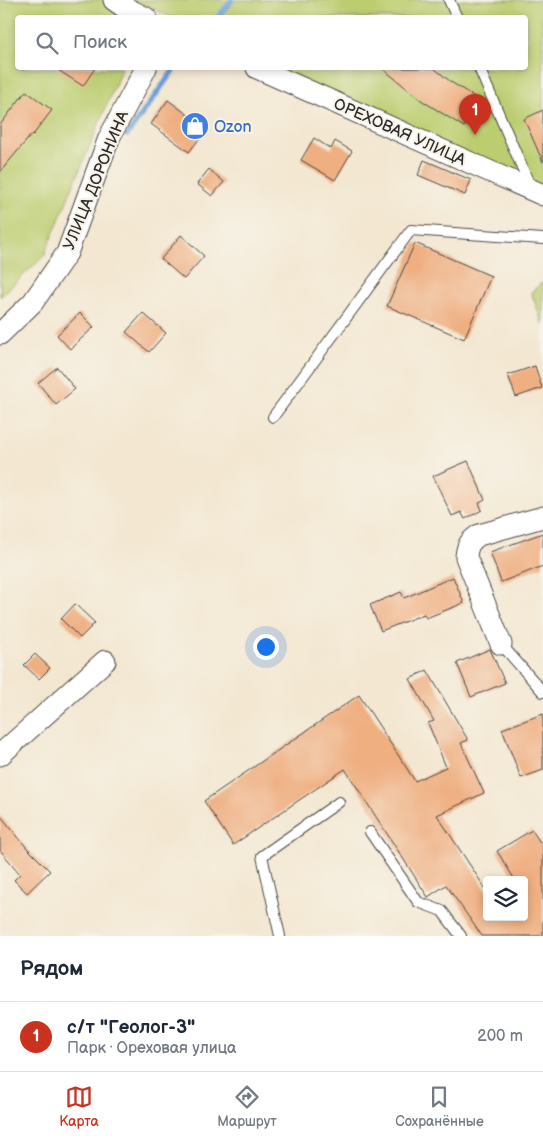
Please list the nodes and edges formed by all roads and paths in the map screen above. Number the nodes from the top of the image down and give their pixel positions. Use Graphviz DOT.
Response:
graph roads {
  1 [pos="449,0"];
  2 [pos="122,2"];
  3 [pos="142,15"];
  4 [pos="456,15"];
  5 [pos="145,70"];
  6 [pos="262,70"];
  7 [pos="480,70"];
  8 [pos="539,190"];
  9 [pos="543,239"];
  10 [pos="0,334"];
  11 [pos="273,417"];
  12 [pos="543,517"];
  13 [pos="501,644"];
  14 [pos="105,661"];
  15 [pos="543,692"];
  16 [pos="0,755"];
  17 [pos="339,802"];
  18 [pos="370,832"];
  19 [pos="280,936"];
  20 [pos="461,936"];
  1 -- 4 [label="lane"];
  2 -- 3 [label="street"];
  5 -- 10 [label="street, УЛИЦА ДОРОНИНА"];
  6 -- 8 [label="street, ОРЕХОВАЯ УЛИЦА"];
  7 -- 8 [label="lane"];
  9 -- 11 [label="lane"];
  12 -- 13 [label="street"];
  13 -- 15 [label="lane"];
  14 -- 16 [label="street"];
  17 -- 19 [label="lane"];
  18 -- 20 [label="lane"];
}
